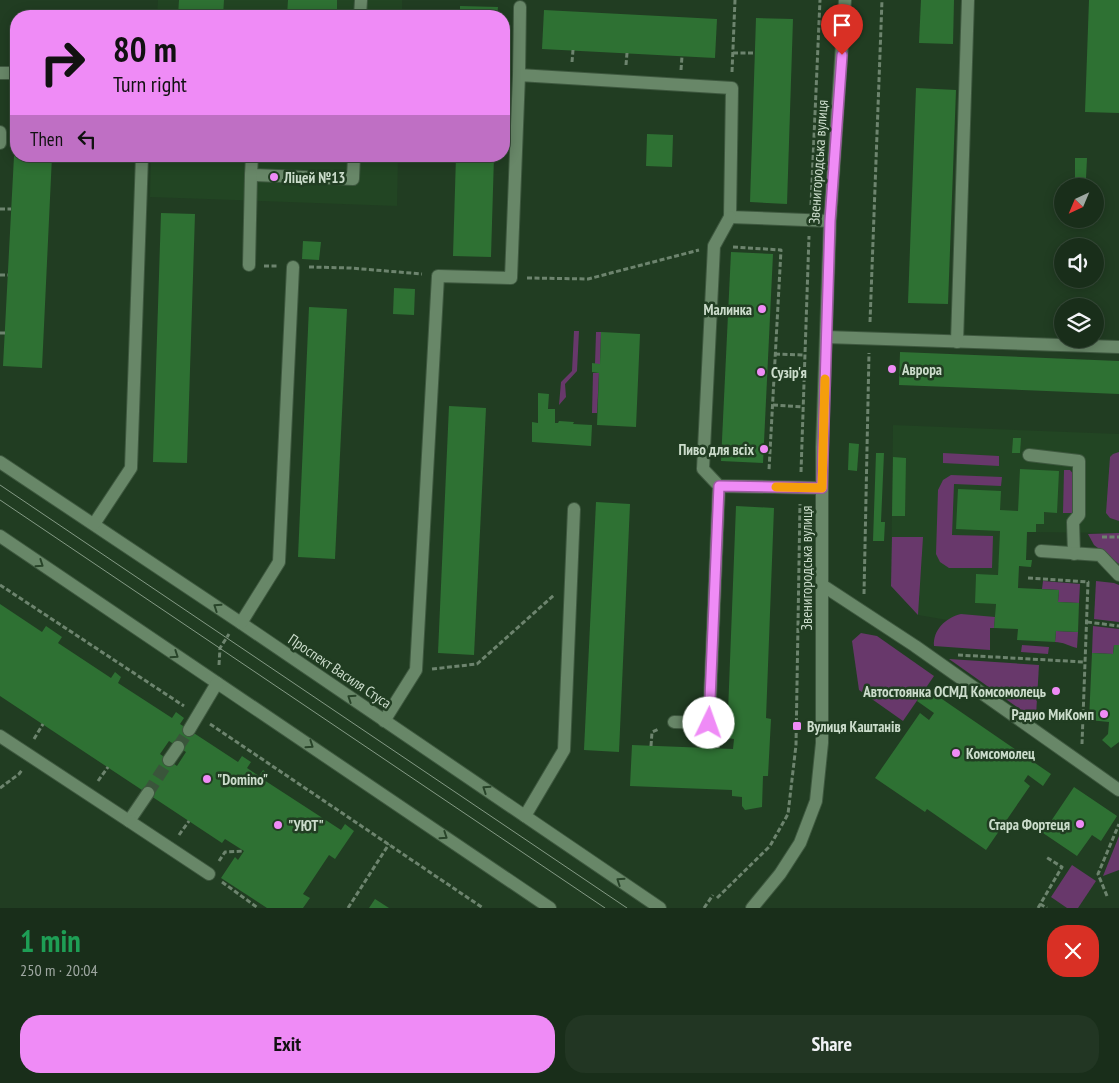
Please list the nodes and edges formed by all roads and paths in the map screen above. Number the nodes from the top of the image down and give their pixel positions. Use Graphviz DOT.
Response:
graph roads {
  1 [pos="735,0"];
  2 [pos="820,0"];
  3 [pos="845,0"];
  4 [pos="882,0"];
  5 [pos="968,0"];
  6 [pos="520,7"];
  7 [pos="733,53"];
  8 [pos="755,54"];
  9 [pos="519,75"];
  10 [pos="732,88"];
  11 [pos="0,132"];
  12 [pos="0,143"];
  13 [pos="142,162"];
  14 [pos="252,162"];
  15 [pos="354,162"];
  16 [pos="251,175"];
  17 [pos="0,209"];
  18 [pos="11,209"];
  19 [pos="730,217"];
  20 [pos="810,220"];
  21 [pos="830,221"];
  22 [pos="714,246"];
  23 [pos="249,266"];
  24 [pos="292,266"];
  25 [pos="0,275"];
  26 [pos="8,275"];
  27 [pos="438,276"];
  28 [pos="511,278"];
  29 [pos="0,333"];
  30 [pos="5,333"];
  31 [pos="826,337"];
  32 [pos="870,339"];
  33 [pos="957,342"];
  34 [pos="1119,347"];
  35 [pos="775,354"];
  36 [pos="805,355"];
  37 [pos="772,405"];
  38 [pos="804,407"];
  39 [pos="1029,455"];
  40 [pos="0,462"];
  41 [pos="761,471"];
  42 [pos="719,486"];
  43 [pos="801,487"];
  44 [pos="822,488"];
  45 [pos="574,509"];
  46 [pos="94,524"];
  47 [pos="0,536"];
  48 [pos="1041,551"];
  49 [pos="1074,554"];
  50 [pos="1119,575"];
  51 [pos="1028,578"];
  52 [pos="571,580"];
  53 [pos="0,584"];
  54 [pos="822,585"];
  55 [pos="863,612"];
  56 [pos="1087,622"];
  57 [pos="241,623"];
  58 [pos="1119,626"];
  59 [pos="956,655"];
  60 [pos="1084,662"];
  61 [pos="416,670"];
  62 [pos="217,683"];
  63 [pos="198,715"];
  64 [pos="384,721"];
  65 [pos="674,722"];
  66 [pos="189,730"];
  67 [pos="0,736"];
  68 [pos="178,747"];
  69 [pos="169,760"];
  70 [pos="1078,762"];
  71 [pos="19,774"];
  72 [pos="0,788"];
  73 [pos="1119,790"];
  74 [pos="148,793"];
  75 [pos="525,816"];
  76 [pos="129,821"];
  77 [pos="1119,824"];
  78 [pos="389,844"];
  79 [pos="244,851"];
  80 [pos="1046,857"];
  81 [pos="210,874"];
  82 [pos="712,895"];
  83 [pos="1107,896"];
  84 [pos="717,898"];
  85 [pos="1039,906"];
  86 [pos="258,908"];
  87 [pos="348,908"];
  88 [pos="483,908"];
  89 [pos="550,908"];
  90 [pos="660,908"];
  91 [pos="704,908"];
  92 [pos="752,908"];
  93 [pos="1046,908"];
  1 -- 7 [label="path"];
  2 -- 20 [label="path"];
  3 -- 21 [label="street, Звенигородська вулиця"];
  4 -- 32 [label="path"];
  5 -- 33 [label="street"];
  6 -- 9 [label="street"];
  7 -- 8 [label="path"];
  7 -- 10 [label="path"];
  9 -- 10 [label="street"];
  9 -- 28 [label="street"];
  10 -- 19 [label="street"];
  11 -- 12 [label="street"];
  13 -- 46 [label="street"];
  14 -- 16 [label="street"];
  15 -- 16 [label="street"];
  16 -- 23 [label="street"];
  17 -- 18 [label="path"];
  19 -- 20 [label="street"];
  19 -- 22 [label="street"];
  20 -- 21 [label="street"];
  20 -- 36 [label="path"];
  21 -- 31 [label="street, Звенигородська вулиця"];
  22 -- 28 [label="path"];
  22 -- 35 [label="path"];
  22 -- 42 [label="street"];
  23 -- 24 [label="path"];
  24 -- 27 [label="path"];
  24 -- 57 [label="street"];
  25 -- 26 [label="path"];
  27 -- 28 [label="street"];
  27 -- 61 [label="street"];
  29 -- 30 [label="path"];
  31 -- 32 [label="street"];
  31 -- 44 [label="street, Звенигородська вулиця"];
  32 -- 33 [label="street"];
  32 -- 55 [label="path"];
  33 -- 34 [label="street"];
  35 -- 36 [label="path"];
  35 -- 37 [label="path"];
  36 -- 38 [label="path"];
  37 -- 38 [label="path"];
  37 -- 41 [label="path"];
  38 -- 43 [label="path"];
  39 -- 49 [label="street"];
  40 -- 46 [label="street, Проспект Василя Стуса"];
  42 -- 43 [label="street"];
  42 -- 65 [label="street"];
  43 -- 44 [label="street"];
  43 -- 84 [label="path"];
  44 -- 54 [label="street, Звенигородська вулиця"];
  45 -- 52 [label="street"];
  57 -- 46 [label="street, Проспект Василя Стуса, one-way"];
  47 -- 62 [label="street, one-way"];
  48 -- 49 [label="street"];
  49 -- 50 [label="street"];
  51 -- 56 [label="path"];
  52 -- 61 [label="path"];
  52 -- 75 [label="street"];
  53 -- 63 [label="path"];
  54 -- 55 [label="street"];
  54 -- 92 [label="street, Звенигородська вулиця"];
  55 -- 70 [label="street"];
  56 -- 58 [label="path"];
  56 -- 60 [label="path"];
  64 -- 57 [label="street, Проспект Василя Стуса, one-way"];
  59 -- 60 [label="path"];
  60 -- 70 [label="path"];
  61 -- 64 [label="street"];
  62 -- 63 [label="street"];
  62 -- 89 [label="street, one-way"];
  63 -- 66 [label="street"];
  63 -- 78 [label="path"];
  75 -- 64 [label="street, Проспект Василя Стуса, one-way"];
  67 -- 76 [label="street"];
  68 -- 69 [label="street"];
  70 -- 73 [label="street"];
  71 -- 72 [label="path"];
  74 -- 76 [label="street"];
  90 -- 75 [label="street, Проспект Василя Стуса, one-way"];
  76 -- 81 [label="street"];
  77 -- 83 [label="path"];
  78 -- 87 [label="path"];
  78 -- 88 [label="path"];
  79 -- 81 [label="path"];
  80 -- 85 [label="path"];
  81 -- 86 [label="path"];
  82 -- 91 [label="path"];
  85 -- 93 [label="path"];
}
